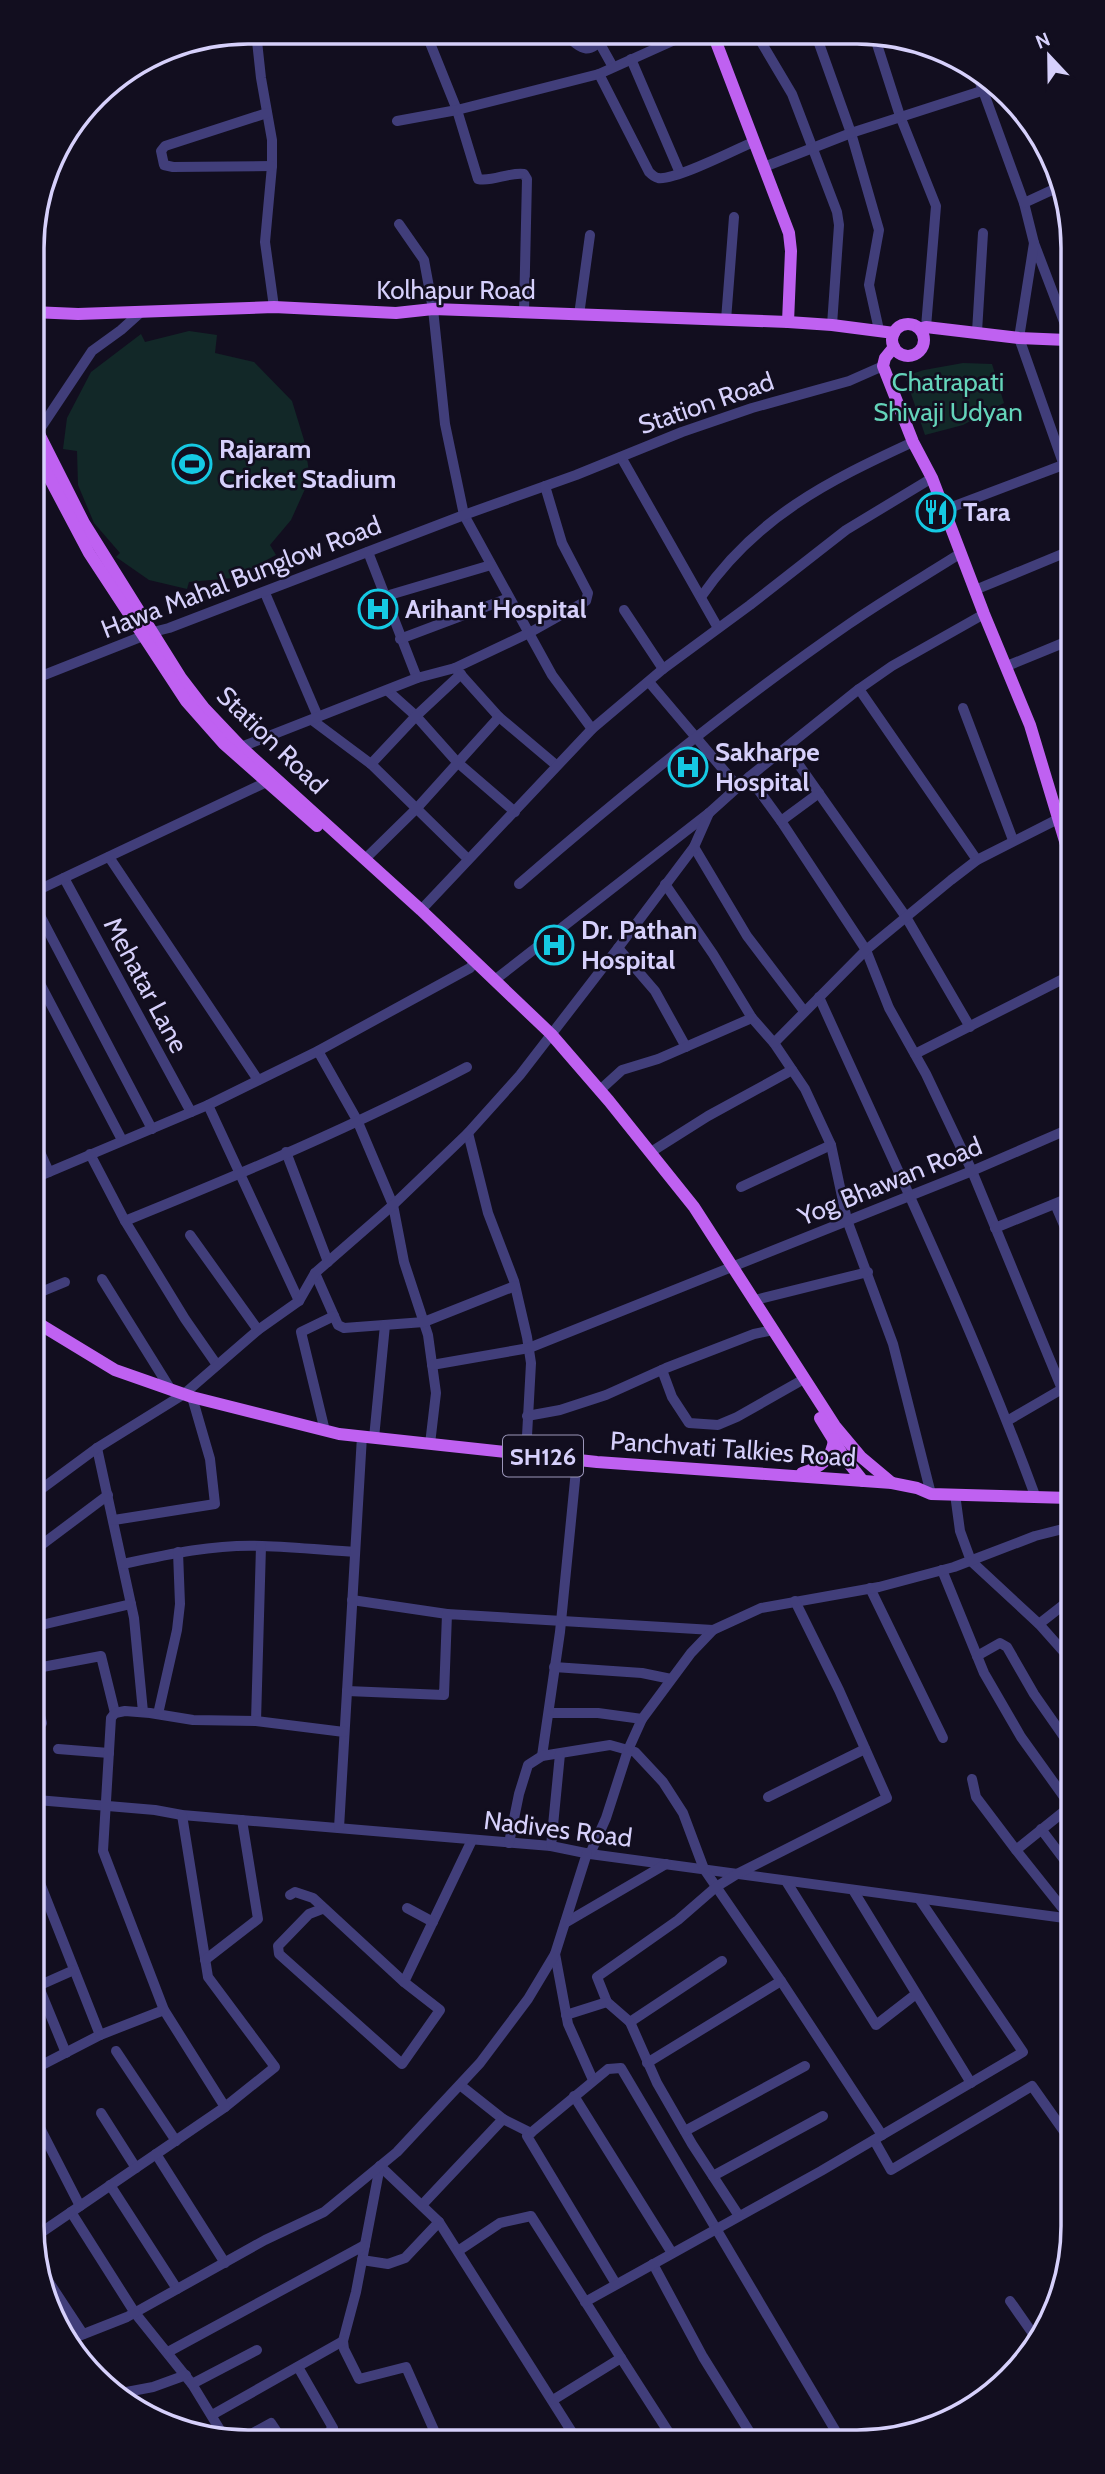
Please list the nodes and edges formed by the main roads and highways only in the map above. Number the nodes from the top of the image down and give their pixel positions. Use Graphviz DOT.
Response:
graph roads {
  1 [pos="717,44"];
  2 [pos="44,313"];
  3 [pos="788,322"];
  4 [pos="927,328"];
  5 [pos="894,340"];
  6 [pos="1061,340"];
  7 [pos="44,445"];
  8 [pos="44,468"];
  9 [pos="148,634"];
  10 [pos="271,780"];
  11 [pos="1061,811"];
  12 [pos="473,965"];
  13 [pos="549,1036"];
  14 [pos="730,1268"];
  15 [pos="44,1327"];
  16 [pos="769,1331"];
  17 [pos="800,1381"];
  18 [pos="834,1440"];
  19 [pos="795,1475"];
  20 [pos="863,1480"];
  21 [pos="892,1483"];
  22 [pos="1061,1498"];
  1 -- 3 [label="main road"];
  2 -- 3 [label="main road, Kolhapur Road"];
  3 -- 5 [label="main road, Kolhapur Road"];
  4 -- 5 [label="main road"];
  4 -- 5 [label="main road"];
  4 -- 6 [label="main road"];
  5 -- 11 [label="main road"];
  7 -- 9 [label="main road, Station Road"];
  8 -- 9 [label="main road, Station Road"];
  9 -- 10 [label="main road, Station Road"];
  9 -- 10 [label="main road, Station Road"];
  10 -- 12 [label="main road, Station Road"];
  10 -- 12 [label="main road, Station Road"];
  12 -- 13 [label="main road, Station Road"];
  12 -- 13 [label="main road, Station Road"];
  13 -- 14 [label="main road"];
  13 -- 14 [label="main road"];
  14 -- 16 [label="main road"];
  14 -- 16 [label="main road"];
  15 -- 19 [label="main road, Panchvati Talkies Road / SH126"];
  16 -- 17 [label="main road"];
  17 -- 18 [label="main road"];
  17 -- 21 [label="main road"];
  18 -- 19 [label="main road"];
  18 -- 20 [label="main road"];
  19 -- 20 [label="main road, Panchvati Talkies Road / SH126"];
  20 -- 21 [label="main road, Panchvati Talkies Road / SH126"];
  21 -- 22 [label="main road, Panchvati Talkies Road / SH126"];
}
